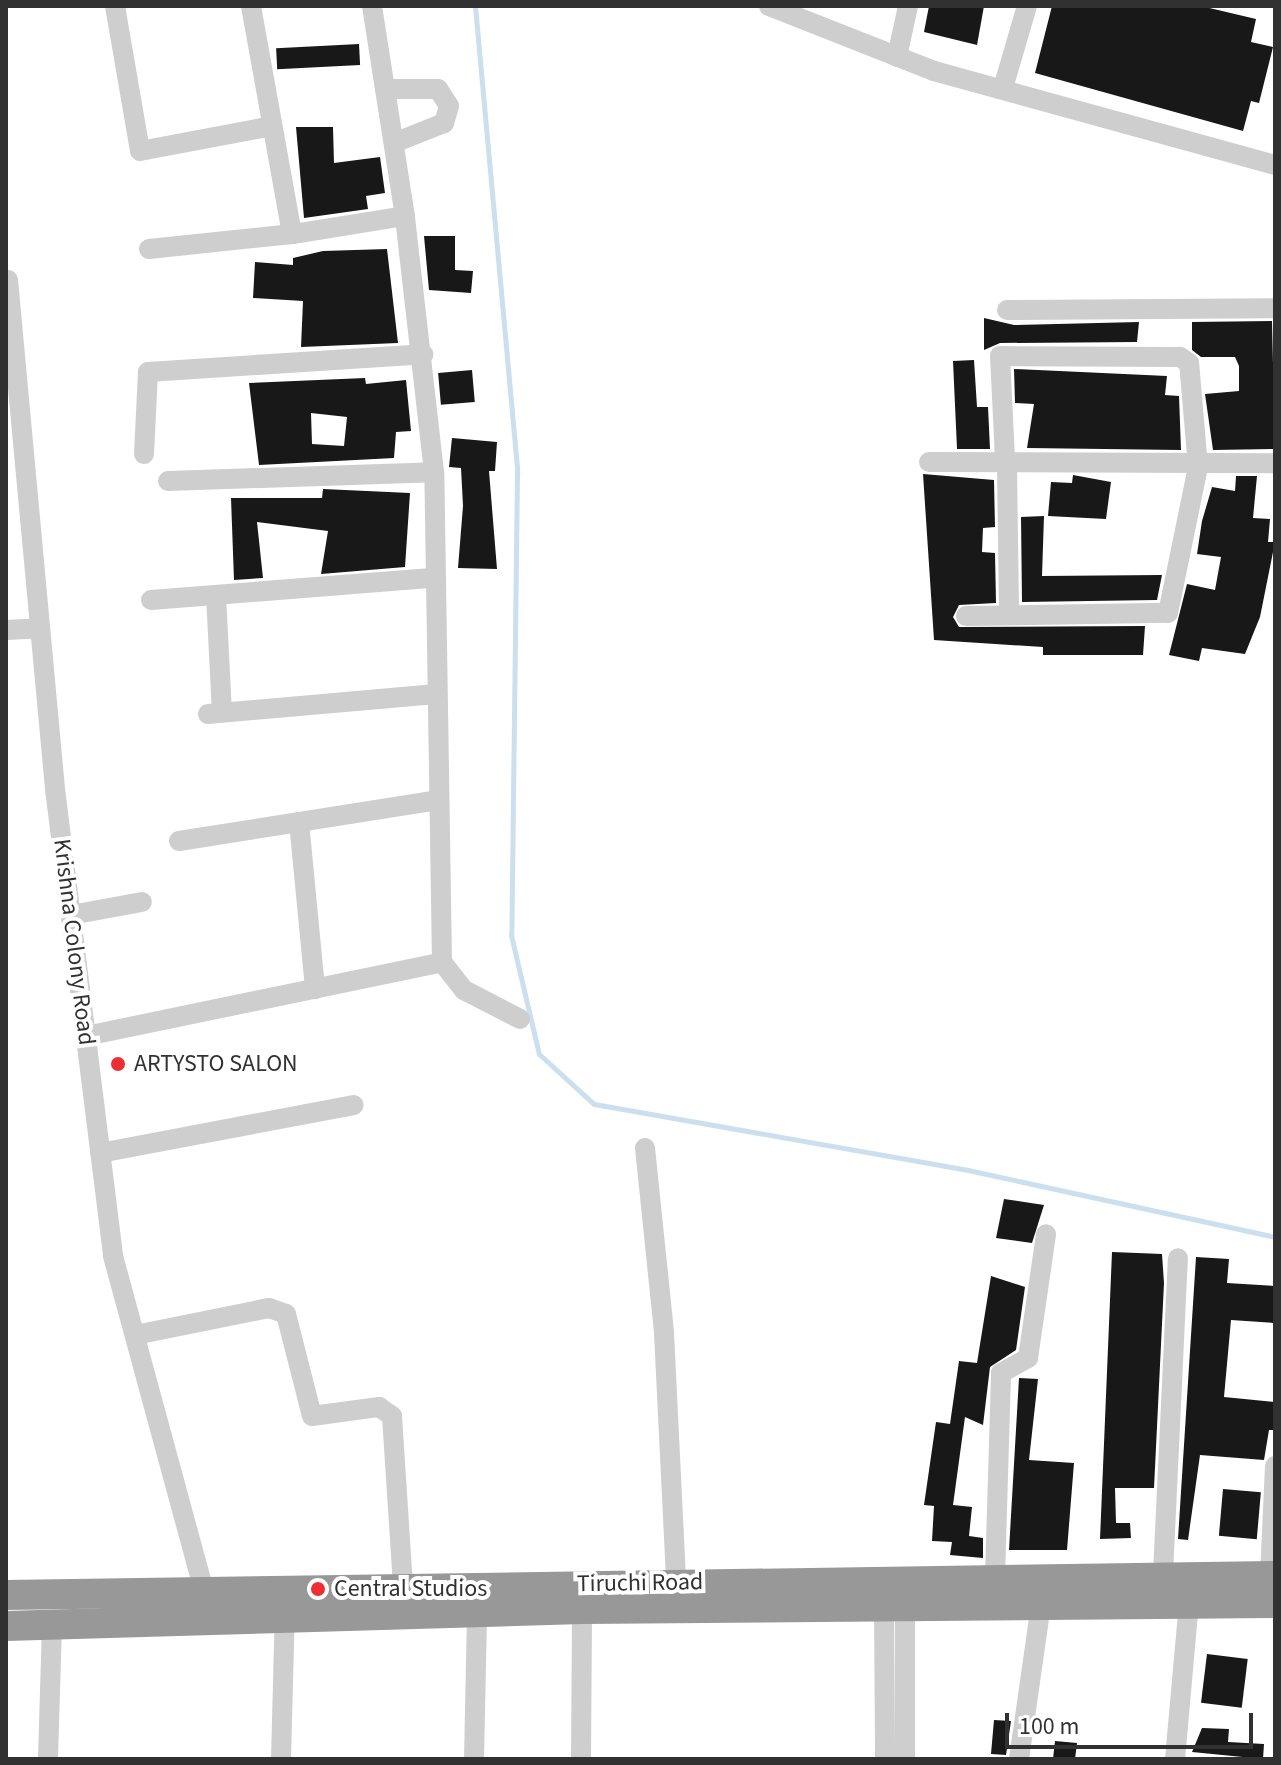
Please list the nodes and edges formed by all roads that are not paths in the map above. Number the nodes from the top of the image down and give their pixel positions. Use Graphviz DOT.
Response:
graph roads {
  1 [pos="115,6"];
  2 [pos="251,6"];
  3 [pos="372,6"];
  4 [pos="908,6"];
  5 [pos="1027,6"];
  6 [pos="780,8"];
  7 [pos="897,57"];
  8 [pos="1003,88"];
  9 [pos="385,89"];
  10 [pos="272,126"];
  11 [pos="394,143"];
  12 [pos="1275,165"];
  13 [pos="405,216"];
  14 [pos="292,234"];
  15 [pos="149,249"];
  16 [pos="8,280"];
  17 [pos="1275,308"];
  18 [pos="1007,310"];
  19 [pos="423,354"];
  20 [pos="144,454"];
  21 [pos="929,462"];
  22 [pos="1006,462"];
  23 [pos="1275,463"];
  24 [pos="1198,467"];
  25 [pos="434,472"];
  26 [pos="168,481"];
  27 [pos="28,497"];
  28 [pos="6,499"];
  29 [pos="432,578"];
  30 [pos="216,595"];
  31 [pos="151,600"];
  32 [pos="1009,614"];
  33 [pos="966,616"];
  34 [pos="40,628"];
  35 [pos="6,630"];
  36 [pos="436,694"];
  37 [pos="438,800"];
  38 [pos="299,822"];
  39 [pos="179,841"];
  40 [pos="142,902"];
  41 [pos="71,915"];
  42 [pos="442,962"];
  43 [pos="315,989"];
  44 [pos="520,1019"];
  45 [pos="86,1036"];
  46 [pos="353,1105"];
  47 [pos="645,1148"];
  48 [pos="100,1153"];
  49 [pos="1046,1234"];
  50 [pos="1178,1258"];
  51 [pos="135,1335"];
  52 [pos="1275,1466"];
  53 [pos="1163,1574"];
  54 [pos="995,1577"];
  55 [pos="676,1582"];
  56 [pos="1273,1585"];
  57 [pos="403,1587"];
  58 [pos="285,1590"];
  59 [pos="207,1593"];
  60 [pos="6,1595"];
  61 [pos="1189,1603"];
  62 [pos="894,1605"];
  63 [pos="1041,1605"];
  64 [pos="582,1609"];
  65 [pos="477,1613"];
  66 [pos="286,1622"];
  67 [pos="208,1624"];
  68 [pos="52,1625"];
  69 [pos="6,1626"];
  70 [pos="48,1759"];
  71 [pos="281,1759"];
  72 [pos="474,1759"];
  73 [pos="581,1759"];
  74 [pos="885,1759"];
  75 [pos="905,1759"];
  76 [pos="1019,1759"];
  77 [pos="1175,1759"];
  1 -- 10 [label="street"];
  2 -- 10 [label="street"];
  3 -- 9 [label="street"];
  4 -- 7 [label="street"];
  5 -- 8 [label="street"];
  6 -- 7 [label="street"];
  7 -- 8 [label="street"];
  8 -- 12 [label="street"];
  9 -- 11 [label="street"];
  9 -- 11 [label="street"];
  10 -- 14 [label="street"];
  11 -- 13 [label="street"];
  13 -- 14 [label="street"];
  13 -- 19 [label="street"];
  14 -- 15 [label="street"];
  16 -- 27 [label="street, Krishna Colony Road"];
  17 -- 18 [label="street"];
  19 -- 20 [label="street"];
  19 -- 25 [label="street"];
  21 -- 22 [label="street"];
  22 -- 24 [label="street"];
  22 -- 24 [label="street"];
  22 -- 32 [label="street"];
  23 -- 24 [label="street"];
  24 -- 32 [label="street"];
  25 -- 26 [label="street"];
  25 -- 29 [label="street"];
  27 -- 28 [label="street"];
  27 -- 34 [label="street, Krishna Colony Road"];
  29 -- 30 [label="street"];
  29 -- 36 [label="street"];
  30 -- 31 [label="street"];
  30 -- 36 [label="street"];
  32 -- 33 [label="street"];
  34 -- 35 [label="street"];
  34 -- 41 [label="street, Krishna Colony Road"];
  36 -- 37 [label="street"];
  37 -- 38 [label="street"];
  37 -- 42 [label="street"];
  38 -- 39 [label="street"];
  38 -- 43 [label="street"];
  40 -- 41 [label="street"];
  41 -- 45 [label="street, Krishna Colony Road"];
  42 -- 43 [label="street"];
  42 -- 44 [label="street"];
  43 -- 45 [label="street"];
  45 -- 48 [label="street, Krishna Colony Road"];
  46 -- 48 [label="street"];
  47 -- 55 [label="street"];
  48 -- 51 [label="street, Krishna Colony Road"];
  49 -- 54 [label="street"];
  50 -- 53 [label="street"];
  51 -- 57 [label="street"];
  51 -- 59 [label="street, Krishna Colony Road"];
  52 -- 56 [label="street"];
  53 -- 54 [label="highway, Tiruchi Road"];
  53 -- 56 [label="highway, Tiruchi Road"];
  54 -- 55 [label="highway, Tiruchi Road"];
  55 -- 57 [label="highway, Tiruchi Road"];
  56 -- 61 [label="highway"];
  57 -- 58 [label="highway, Tiruchi Road"];
  58 -- 59 [label="highway, Tiruchi Road"];
  58 -- 66 [label="street"];
  59 -- 60 [label="highway, Tiruchi Road"];
  59 -- 67 [label="street, Krishna Colony Road"];
  61 -- 63 [label="highway"];
  61 -- 77 [label="street"];
  62 -- 63 [label="highway"];
  62 -- 64 [label="highway"];
  62 -- 74 [label="street"];
  62 -- 75 [label="street"];
  63 -- 76 [label="street"];
  64 -- 65 [label="highway"];
  64 -- 73 [label="street"];
  65 -- 66 [label="highway"];
  65 -- 72 [label="street"];
  66 -- 67 [label="highway"];
  66 -- 71 [label="street"];
  67 -- 68 [label="highway"];
  68 -- 69 [label="highway"];
  68 -- 70 [label="street"];
}
